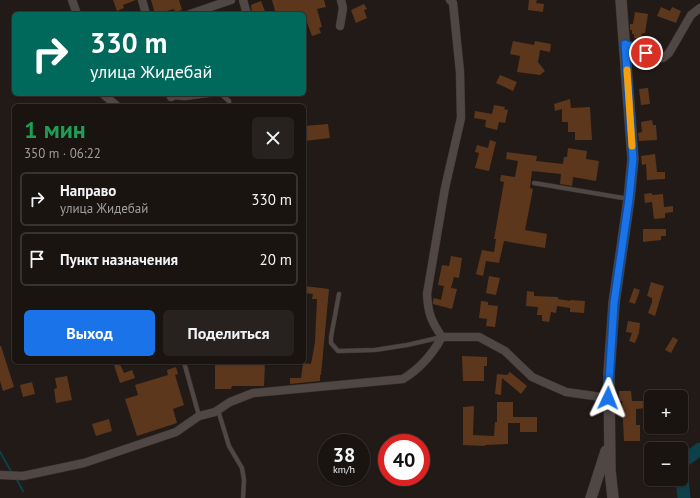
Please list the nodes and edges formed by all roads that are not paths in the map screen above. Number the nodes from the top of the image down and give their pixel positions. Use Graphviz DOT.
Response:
graph roads {
  1 [pos="72,0"];
  2 [pos="142,0"];
  3 [pos="231,0"];
  4 [pos="243,0"];
  5 [pos="341,0"];
  6 [pos="621,0"];
  7 [pos="453,1"];
  8 [pos="700,8"];
  9 [pos="76,12"];
  10 [pos="145,12"];
  11 [pos="196,12"];
  12 [pos="246,12"];
  13 [pos="340,26"];
  14 [pos="625,44"];
  15 [pos="105,96"];
  16 [pos="171,96"];
  17 [pos="200,96"];
  18 [pos="223,96"];
  19 [pos="115,104"];
  20 [pos="229,104"];
  21 [pos="534,183"];
  22 [pos="629,199"];
  23 [pos="339,294"];
  24 [pos="442,337"];
  25 [pos="185,364"];
  26 [pos="608,398"];
  27 [pos="218,410"];
  28 [pos="199,416"];
  29 [pos="609,442"];
  30 [pos="0,475"];
  31 [pos="243,498"];
  32 [pos="591,498"];
  33 [pos="613,498"];
  1 -- 9 [label="street"];
  2 -- 10 [label="street"];
  3 -- 11 [label="street"];
  4 -- 12 [label="street"];
  5 -- 13 [label="street"];
  6 -- 14 [label="street"];
  7 -- 24 [label="street"];
  8 -- 14 [label="street"];
  14 -- 22 [label="street"];
  15 -- 19 [label="street"];
  16 -- 17 [label="lane"];
  18 -- 20 [label="lane"];
  21 -- 22 [label="lane"];
  22 -- 26 [label="street"];
  23 -- 24 [label="lane"];
  24 -- 26 [label="street"];
  24 -- 27 [label="street"];
  25 -- 28 [label="lane"];
  26 -- 29 [label="street"];
  27 -- 28 [label="street"];
  27 -- 31 [label="lane"];
  28 -- 30 [label="street"];
  29 -- 32 [label="street"];
  29 -- 33 [label="street"];
}
